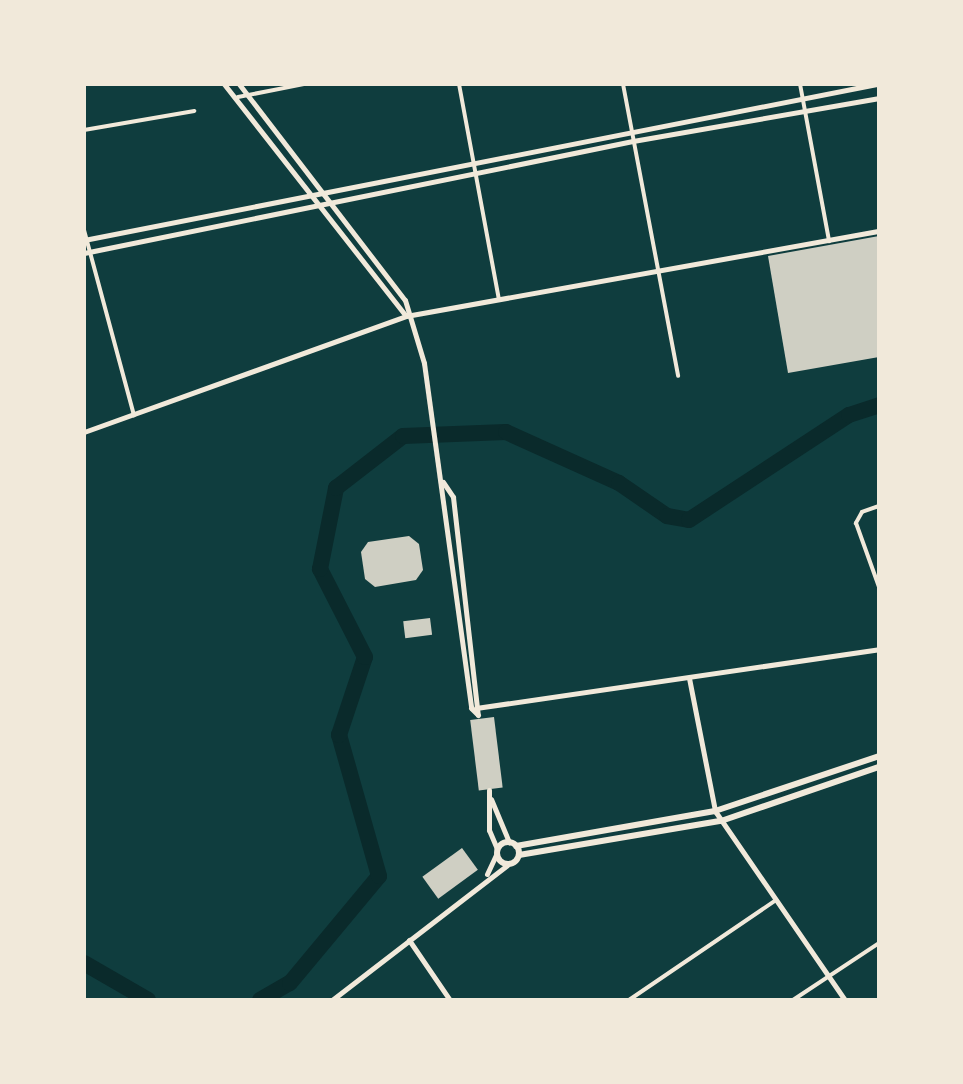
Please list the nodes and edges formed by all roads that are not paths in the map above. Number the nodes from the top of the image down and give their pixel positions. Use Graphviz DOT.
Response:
graph roads {
  1 [pos="224,84"];
  2 [pos="239,84"];
  3 [pos="304,84"];
  4 [pos="459,84"];
  5 [pos="623,84"];
  6 [pos="800,84"];
  7 [pos="877,84"];
  8 [pos="250,95"];
  9 [pos="238,97"];
  10 [pos="879,98"];
  11 [pos="802,99"];
  12 [pos="194,111"];
  13 [pos="805,114"];
  14 [pos="84,130"];
  15 [pos="632,130"];
  16 [pos="283,139"];
  17 [pos="633,141"];
  18 [pos="275,145"];
  19 [pos="475,163"];
  20 [pos="478,174"];
  21 [pos="324,193"];
  22 [pos="311,194"];
  23 [pos="331,202"];
  24 [pos="318,204"];
  25 [pos="227,212"];
  26 [pos="229,223"];
  27 [pos="84,230"];
  28 [pos="879,231"];
  29 [pos="85,240"];
  30 [pos="829,241"];
  31 [pos="367,251"];
  32 [pos="86,252"];
  33 [pos="359,257"];
  34 [pos="660,272"];
  35 [pos="499,302"];
  36 [pos="406,316"];
  37 [pos="678,376"];
  38 [pos="134,415"];
  39 [pos="84,432"];
  40 [pos="443,481"];
  41 [pos="879,506"];
  42 [pos="452,581"];
  43 [pos="464,581"];
  44 [pos="879,587"];
  45 [pos="879,649"];
  46 [pos="689,678"];
  47 [pos="480,707"];
  48 [pos="471,708"];
  49 [pos="879,756"];
  50 [pos="879,767"];
  51 [pos="715,811"];
  52 [pos="721,821"];
  53 [pos="512,844"];
  54 [pos="497,852"];
  55 [pos="519,855"];
  56 [pos="507,865"];
  57 [pos="487,875"];
  58 [pos="776,900"];
  59 [pos="409,940"];
  60 [pos="879,943"];
  61 [pos="829,977"];
  62 [pos="332,1000"];
  63 [pos="450,1000"];
  64 [pos="629,1000"];
  65 [pos="793,1000"];
  66 [pos="845,1000"];
  1 -- 9 [label="main road"];
  2 -- 8 [label="main road"];
  3 -- 8 [label="street"];
  4 -- 19 [label="street"];
  5 -- 15 [label="street"];
  6 -- 11 [label="street"];
  7 -- 11 [label="main road"];
  8 -- 9 [label="street"];
  8 -- 16 [label="main road"];
  9 -- 18 [label="main road"];
  10 -- 13 [label="main road"];
  11 -- 13 [label="street"];
  11 -- 15 [label="main road"];
  12 -- 14 [label="street"];
  13 -- 17 [label="main road"];
  13 -- 30 [label="street"];
  15 -- 17 [label="street"];
  15 -- 19 [label="main road"];
  16 -- 18 [label="main road"];
  16 -- 21 [label="main road"];
  17 -- 20 [label="main road"];
  17 -- 34 [label="street"];
  18 -- 22 [label="main road"];
  19 -- 20 [label="street"];
  19 -- 21 [label="main road"];
  20 -- 23 [label="main road"];
  20 -- 35 [label="street"];
  21 -- 22 [label="main road"];
  21 -- 23 [label="main road"];
  22 -- 24 [label="main road"];
  22 -- 25 [label="main road"];
  23 -- 24 [label="main road"];
  23 -- 31 [label="main road"];
  24 -- 26 [label="main road"];
  24 -- 33 [label="main road"];
  25 -- 26 [label="main road"];
  25 -- 29 [label="main road"];
  26 -- 32 [label="main road"];
  27 -- 29 [label="street"];
  28 -- 30 [label="main road"];
  29 -- 32 [label="street"];
  30 -- 34 [label="main road"];
  31 -- 33 [label="main road"];
  31 -- 36 [label="main road"];
  32 -- 38 [label="street"];
  33 -- 36 [label="main road"];
  34 -- 35 [label="main road"];
  34 -- 37 [label="street"];
  35 -- 36 [label="main road"];
  36 -- 38 [label="main road"];
  36 -- 40 [label="main road"];
  38 -- 39 [label="main road"];
  40 -- 42 [label="main road"];
  40 -- 43 [label="main road"];
  41 -- 44 [label="street"];
  42 -- 43 [label="main road"];
  42 -- 48 [label="main road"];
  43 -- 47 [label="main road"];
  45 -- 46 [label="main road"];
  46 -- 47 [label="main road"];
  46 -- 51 [label="main road"];
  47 -- 48 [label="main road"];
  47 -- 48 [label="main road"];
  49 -- 51 [label="main road"];
  50 -- 52 [label="main road"];
  51 -- 52 [label="main road"];
  51 -- 53 [label="main road"];
  52 -- 55 [label="main road"];
  52 -- 58 [label="main road"];
  53 -- 54 [label="main road"];
  53 -- 54 [label="main road"];
  53 -- 55 [label="main road"];
  54 -- 56 [label="main road"];
  54 -- 57 [label="main road"];
  55 -- 56 [label="main road"];
  56 -- 57 [label="main road"];
  57 -- 59 [label="main road"];
  58 -- 61 [label="main road"];
  58 -- 64 [label="street"];
  59 -- 62 [label="main road"];
  59 -- 63 [label="main road"];
  60 -- 61 [label="street"];
  61 -- 65 [label="street"];
  61 -- 66 [label="main road"];
}
